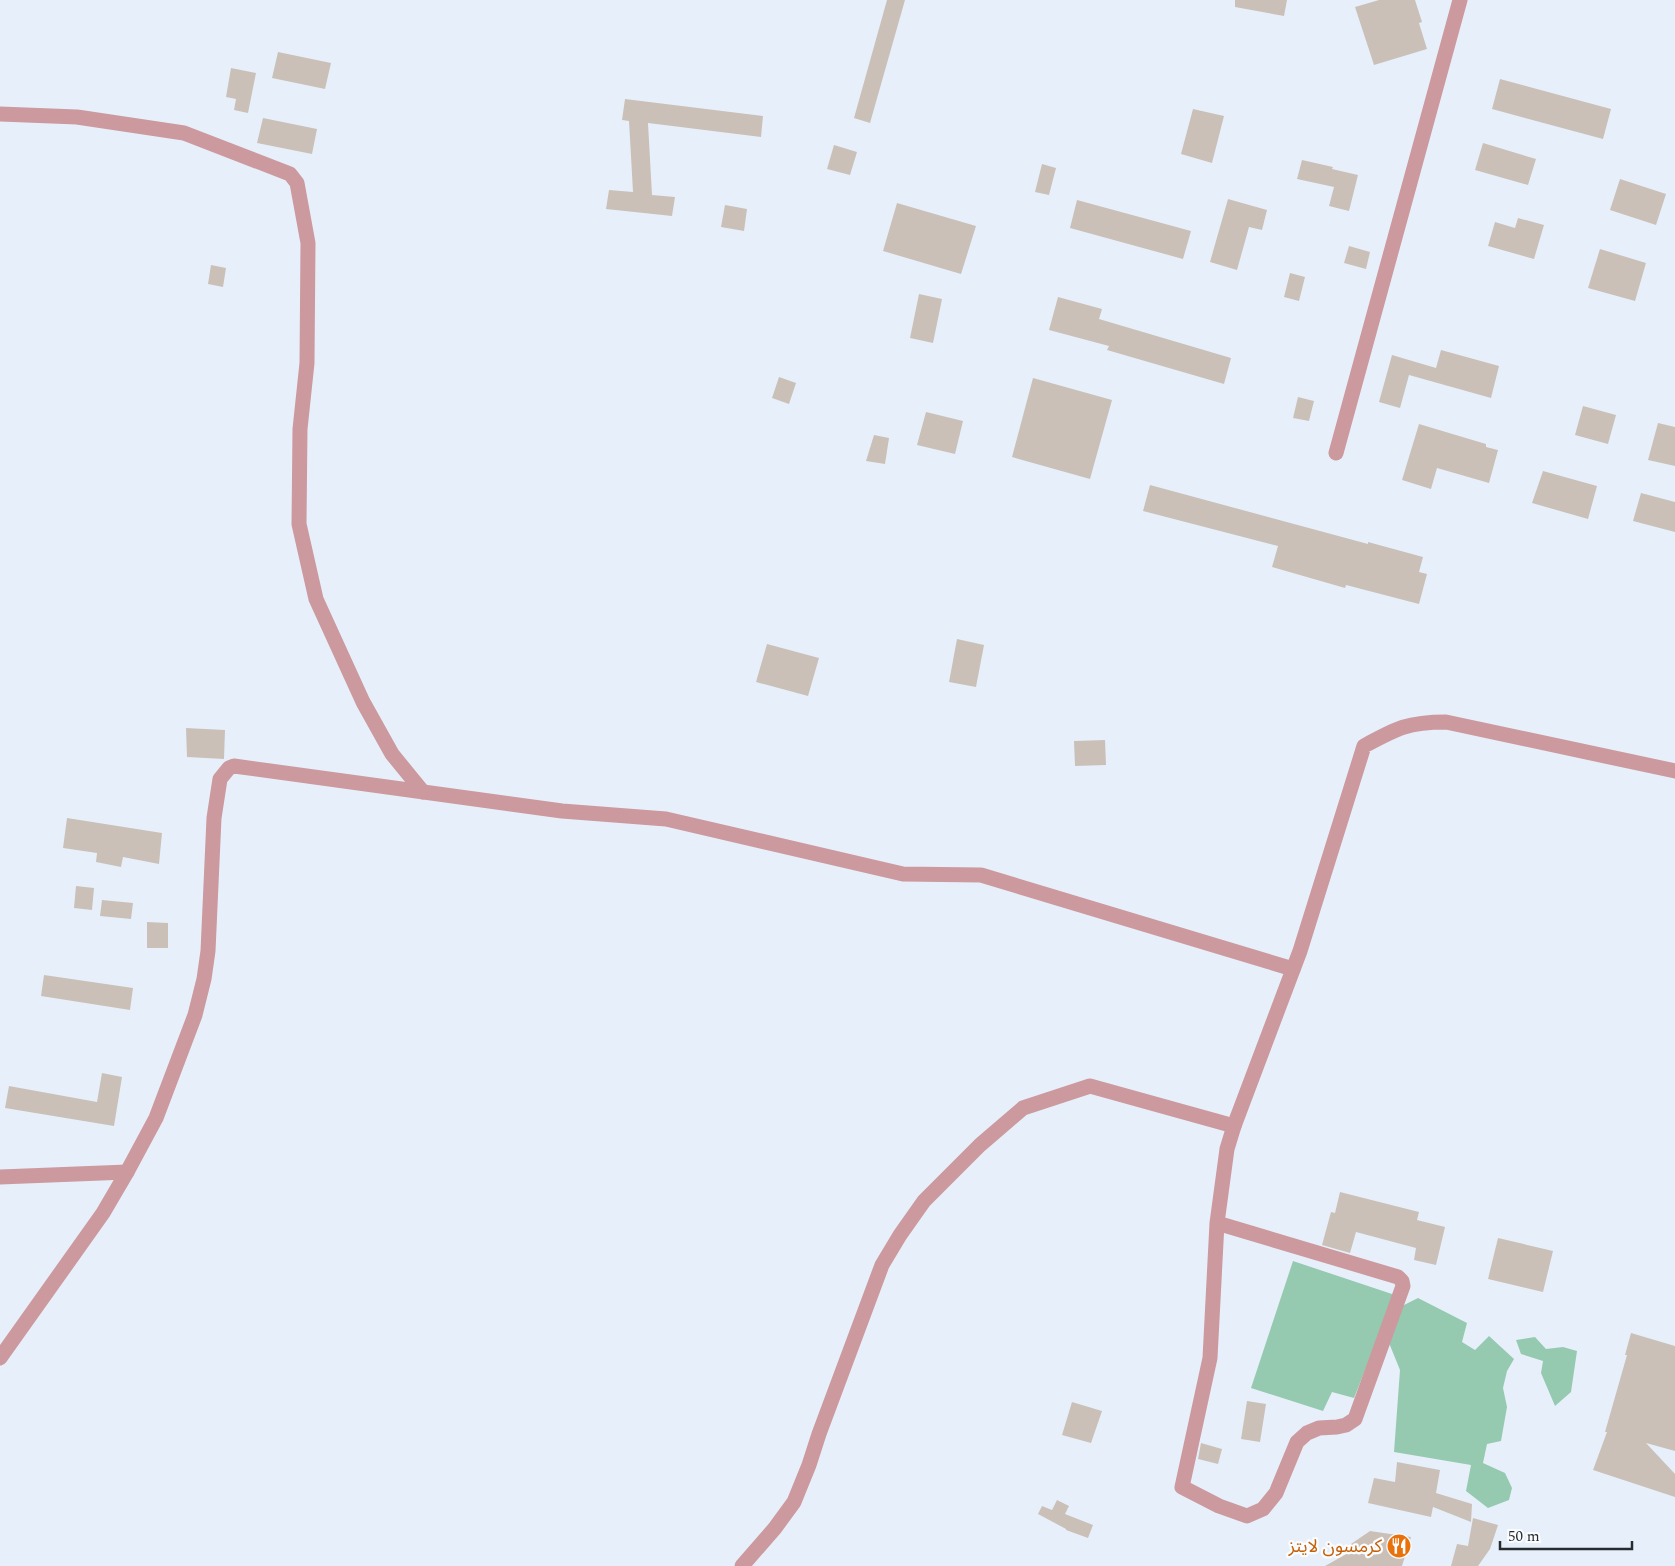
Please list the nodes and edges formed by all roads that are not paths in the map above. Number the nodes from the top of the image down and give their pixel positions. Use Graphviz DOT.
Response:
graph roads {
  1 [pos="1460,0"];
  2 [pos="0,114"];
  3 [pos="1336,453"];
  4 [pos="1675,771"];
  5 [pos="423,792"];
  6 [pos="1293,969"];
  7 [pos="1234,1126"];
  8 [pos="127,1172"];
  9 [pos="0,1177"];
  10 [pos="1217,1223"];
  11 [pos="0,1358"];
  12 [pos="742,1566"];
  1 -- 3 [label="street"];
  2 -- 5 [label="street"];
  4 -- 6 [label="street"];
  5 -- 6 [label="street"];
  5 -- 8 [label="street"];
  6 -- 7 [label="street"];
  7 -- 10 [label="street"];
  7 -- 12 [label="street"];
  8 -- 9 [label="street"];
  8 -- 11 [label="street"];
  10 -- 10 [label="street"];
}
